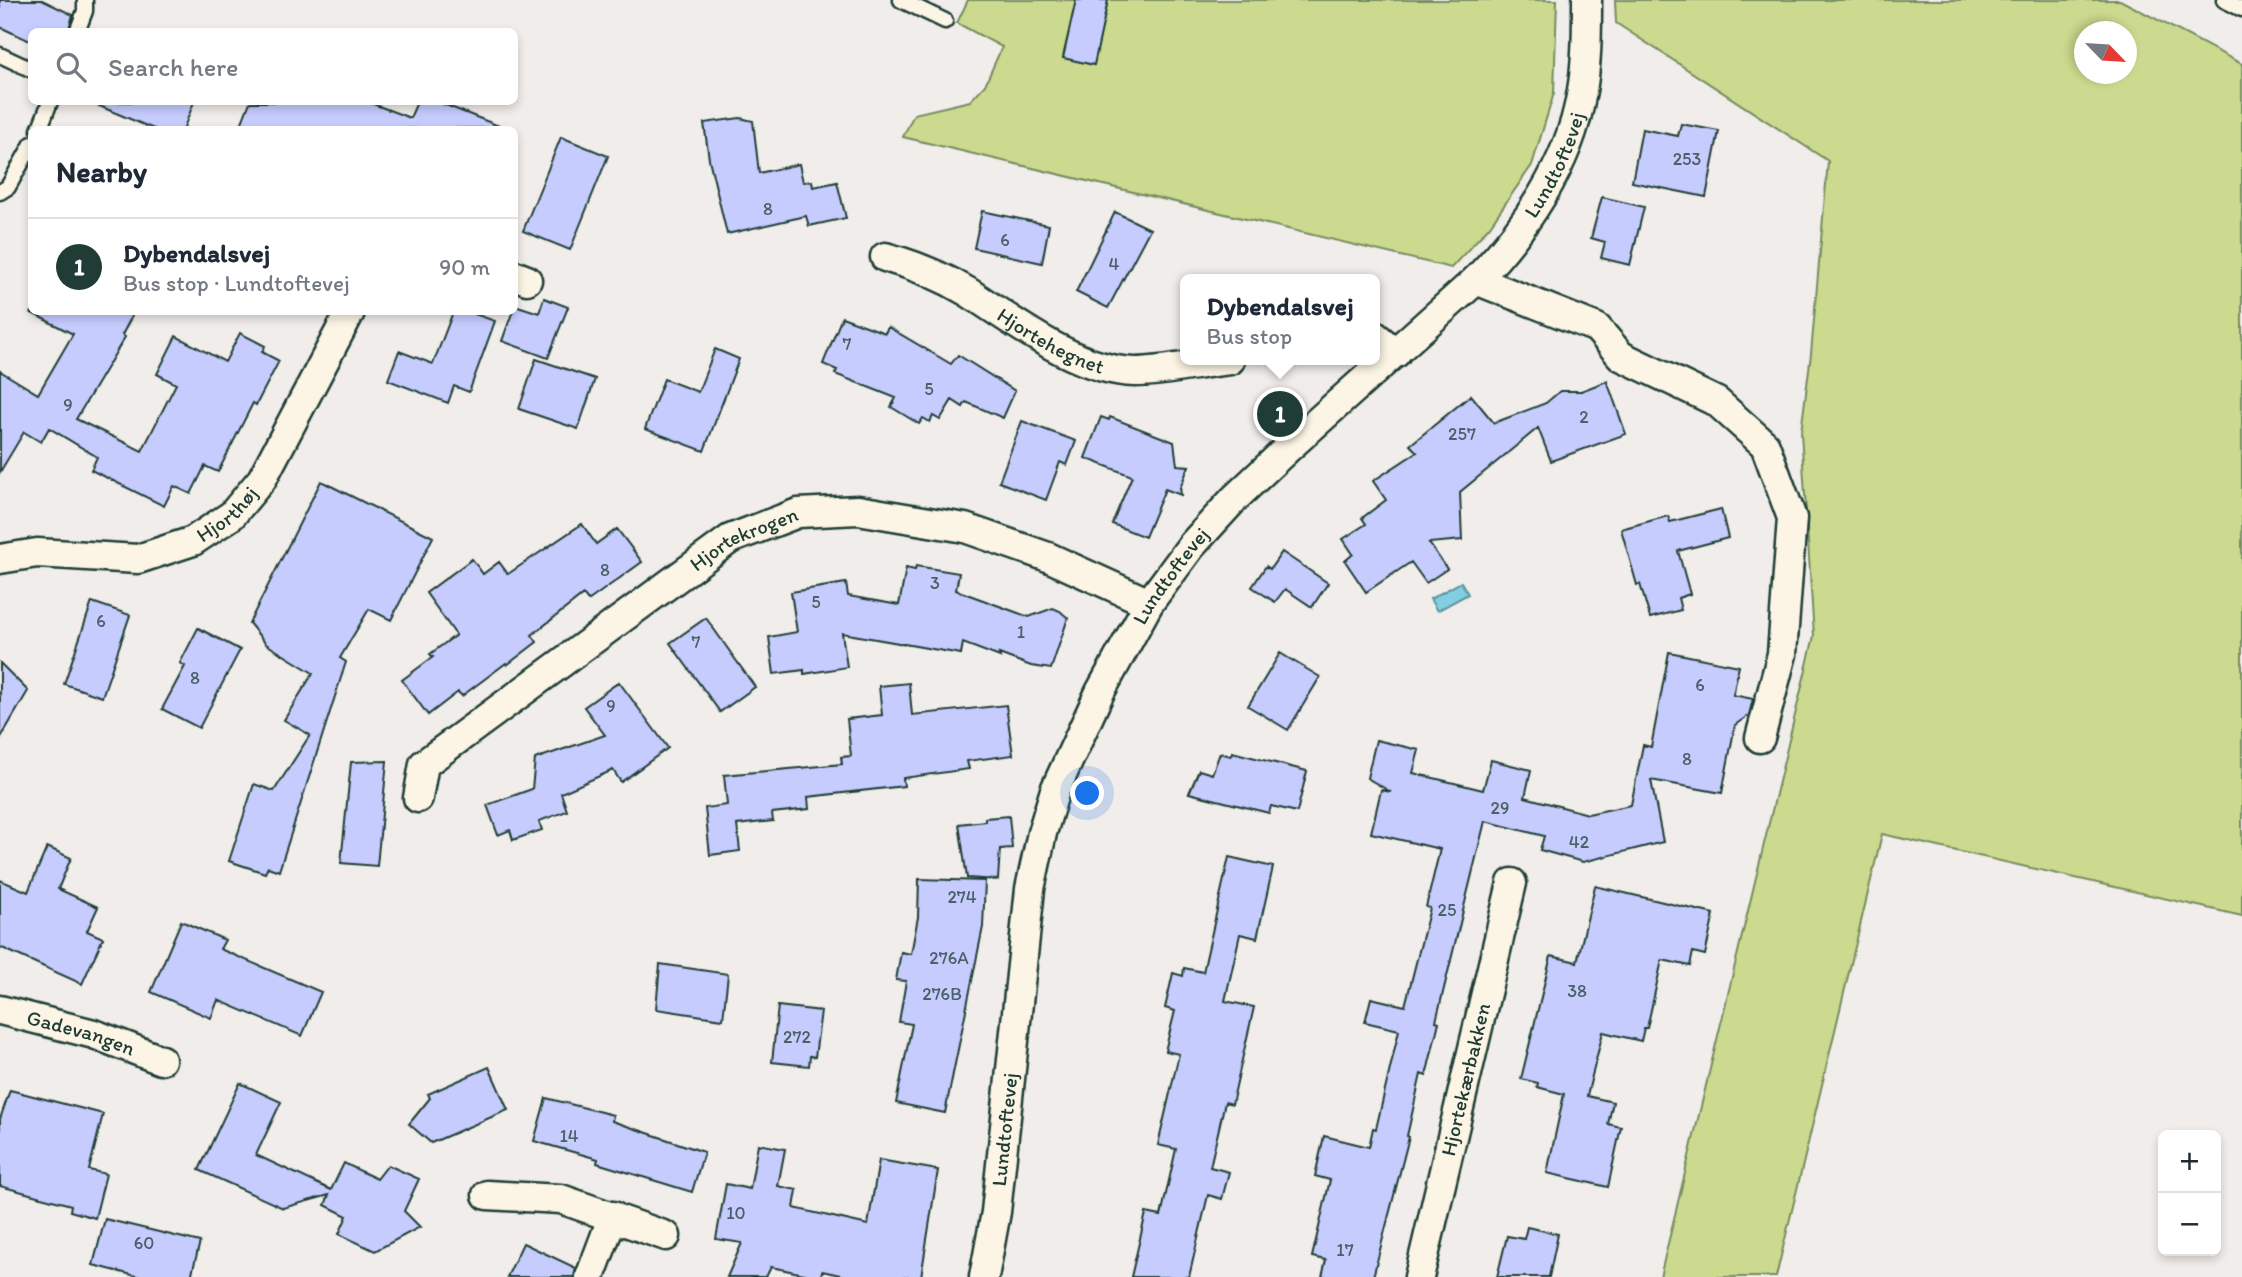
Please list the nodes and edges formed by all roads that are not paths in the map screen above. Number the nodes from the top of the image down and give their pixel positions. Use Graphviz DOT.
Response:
graph roads {
  1 [pos="85,0"];
  2 [pos="901,0"];
  3 [pos="1587,0"];
  4 [pos="2224,0"];
  5 [pos="2242,9"];
  6 [pos="945,21"];
  7 [pos="79,28"];
  8 [pos="0,55"];
  9 [pos="28,68"];
  10 [pos="49,105"];
  11 [pos="41,126"];
  12 [pos="28,151"];
  13 [pos="0,192"];
  14 [pos="885,257"];
  15 [pos="1476,280"];
  16 [pos="348,315"];
  17 [pos="1385,344"];
  18 [pos="1190,365"];
  19 [pos="1365,365"];
  20 [pos="0,559"];
  21 [pos="1149,603"];
  22 [pos="1760,738"];
  23 [pos="418,798"];
  24 [pos="1512,883"];
  25 [pos="0,1010"];
  26 [pos="161,1060"];
  27 [pos="487,1195"];
  28 [pos="613,1216"];
  29 [pos="666,1236"];
  30 [pos="590,1277"];
  31 [pos="984,1277"];
  32 [pos="1419,1277"];
  1 -- 7 [label="lane"];
  2 -- 6 [label="lane"];
  3 -- 15 [label="street, Lundtoftevej"];
  4 -- 5 [label="lane"];
  8 -- 9 [label="lane"];
  10 -- 11 [label="lane"];
  12 -- 13 [label="lane"];
  14 -- 18 [label="street, Hjortehegnet"];
  15 -- 17 [label="street, Lundtoftevej"];
  15 -- 22 [label="street"];
  16 -- 20 [label="street, Hjorthøj"];
  19 -- 21 [label="street, Lundtoftevej"];
  21 -- 23 [label="street, Hjortekrogen"];
  21 -- 31 [label="street, Lundtoftevej"];
  24 -- 32 [label="street, Hjortekærbakken"];
  25 -- 26 [label="street, Gadevangen"];
  27 -- 28 [label="street"];
  28 -- 29 [label="street"];
  28 -- 30 [label="street"];
}
